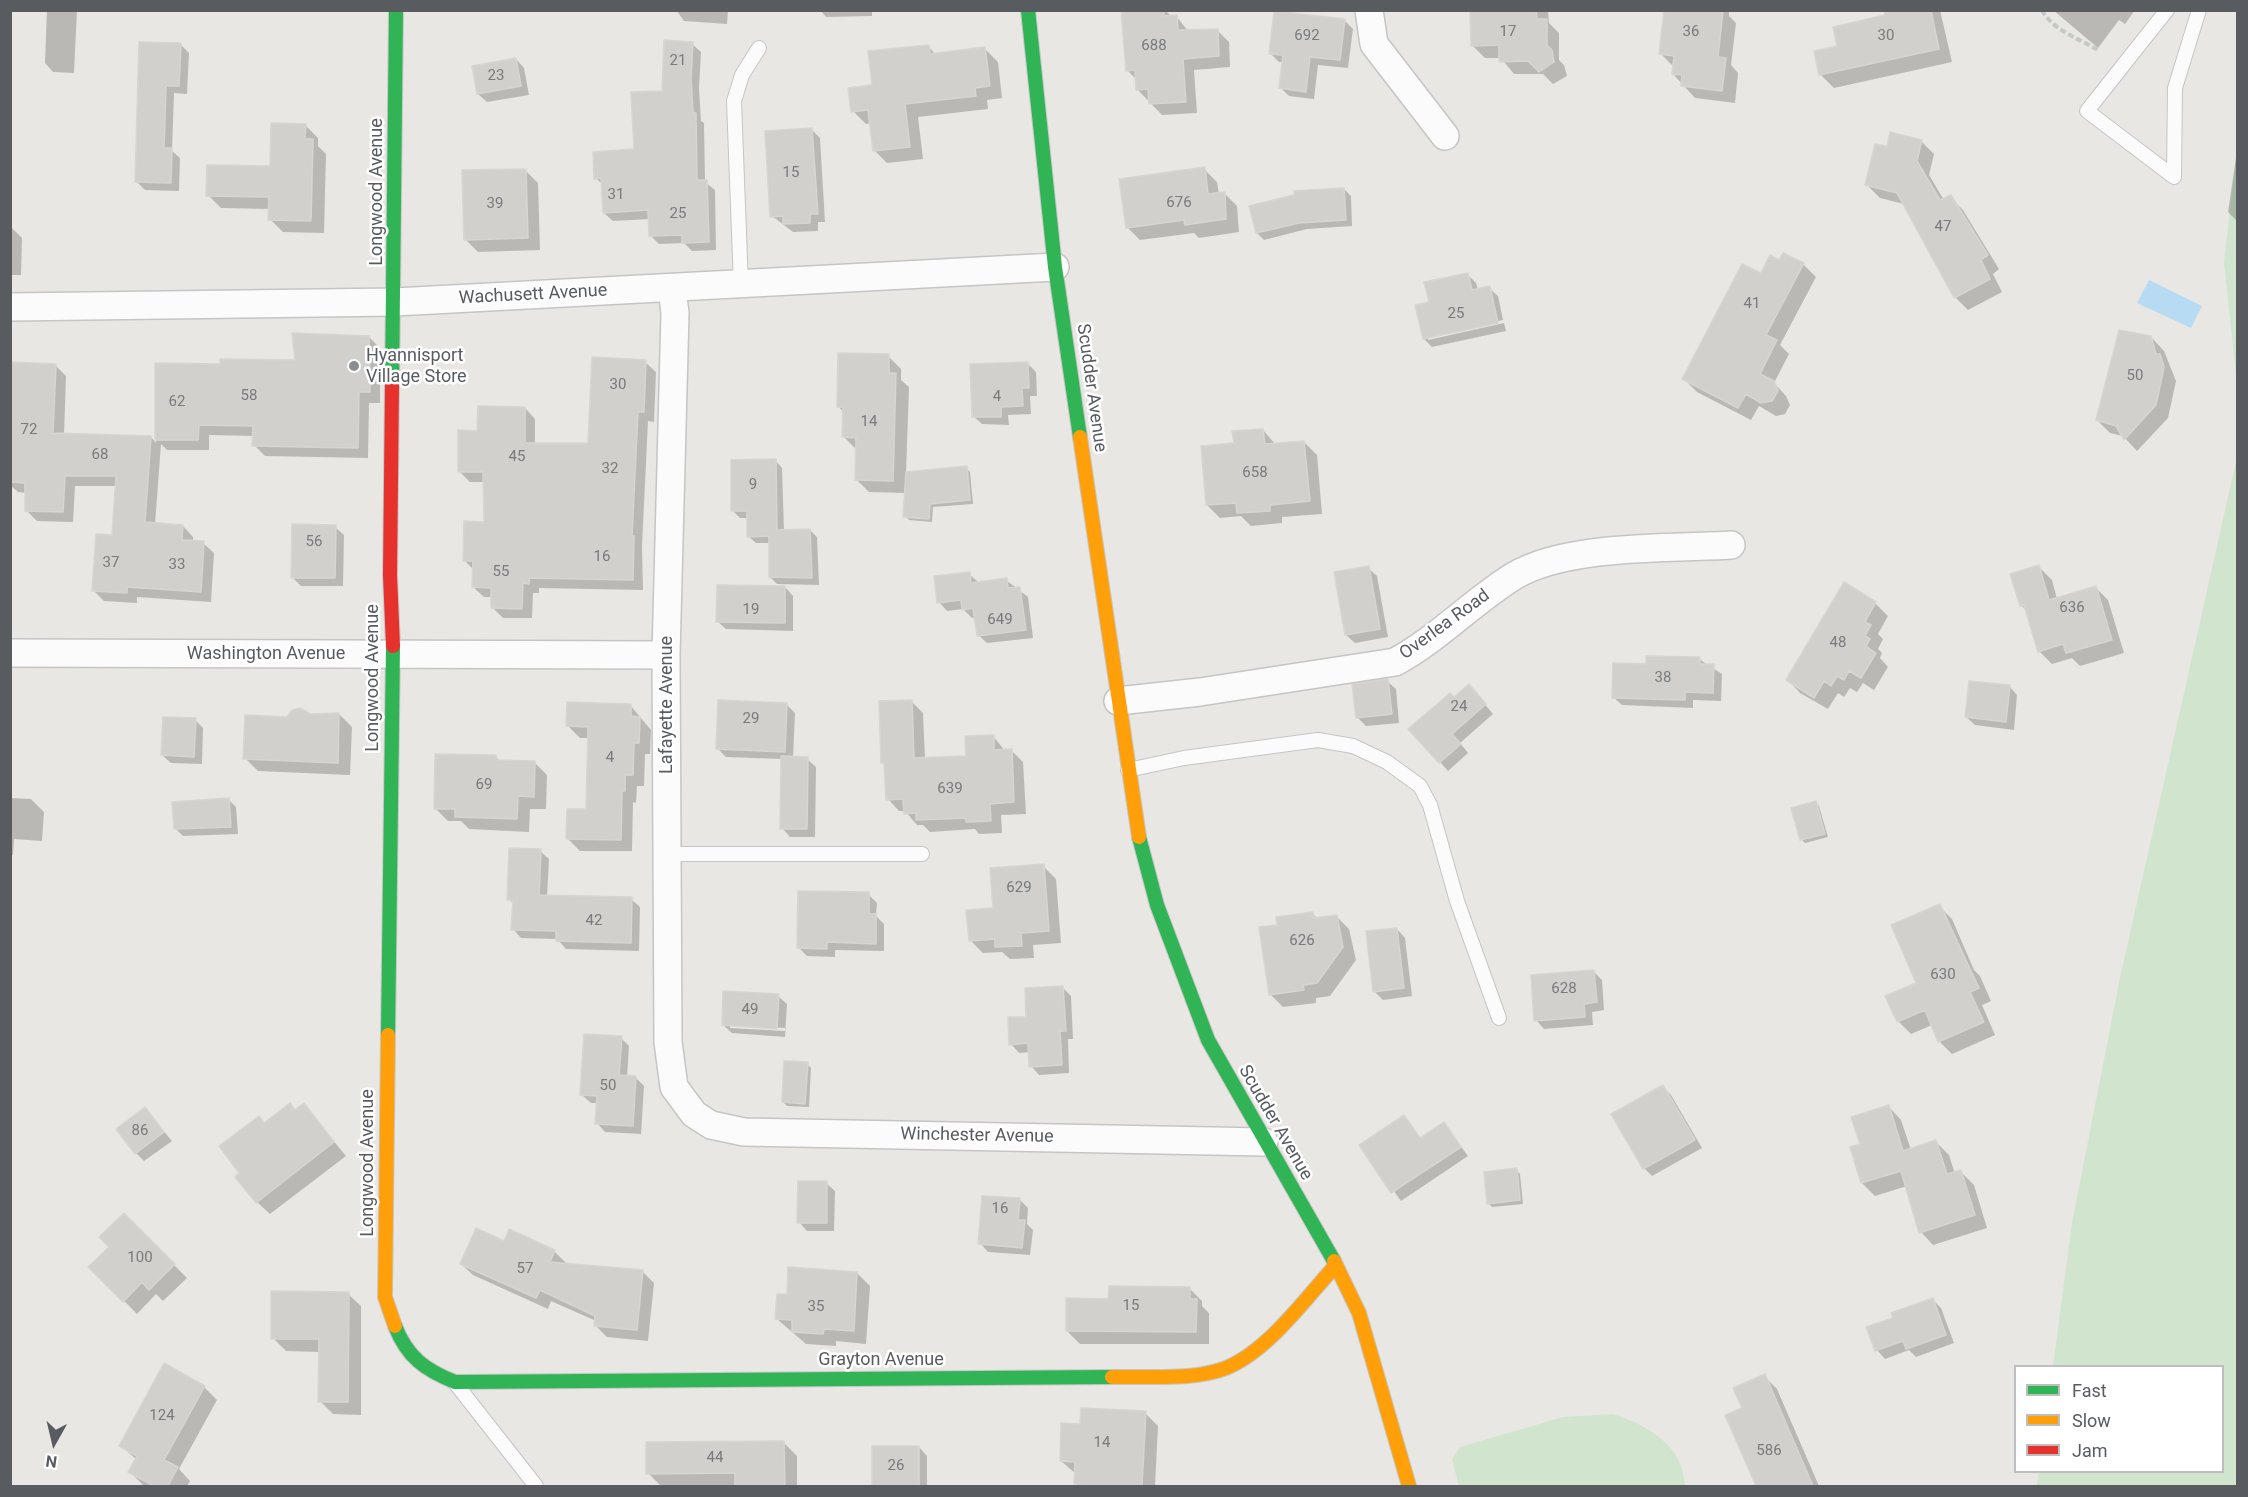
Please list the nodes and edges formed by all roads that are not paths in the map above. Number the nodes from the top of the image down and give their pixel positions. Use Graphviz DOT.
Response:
graph roads {
  1 [pos="396,10"];
  2 [pos="1028,10"];
  3 [pos="1369,10"];
  4 [pos="2167,10"];
  5 [pos="2199,10"];
  6 [pos="759,48"];
  7 [pos="1445,136"];
  8 [pos="1055,267"];
  9 [pos="741,285"];
  10 [pos="672,289"];
  11 [pos="395,302"];
  12 [pos="10,308"];
  13 [pos="1731,545"];
  14 [pos="10,653"];
  15 [pos="393,654"];
  16 [pos="666,655"];
  17 [pos="1118,701"];
  18 [pos="1128,770"];
  19 [pos="668,854"];
  20 [pos="922,854"];
  21 [pos="1499,1018"];
  22 [pos="694,1114"];
  23 [pos="1264,1142"];
  24 [pos="1336,1265"];
  25 [pos="402,1342"];
  26 [pos="454,1382"];
  27 [pos="536,1486"];
  28 [pos="1409,1486"];
  1 -- 11 [label="street, Longwood Avenue"];
  2 -- 8 [label="street, Scudder Avenue"];
  3 -- 7 [label="street"];
  4 -- 5 [label="lane"];
  6 -- 9 [label="lane"];
  8 -- 9 [label="street, Wachusett Avenue"];
  8 -- 17 [label="street, Scudder Avenue"];
  9 -- 10 [label="street, Wachusett Avenue"];
  10 -- 11 [label="street, Wachusett Avenue"];
  10 -- 16 [label="street, Lafayette Avenue"];
  11 -- 12 [label="street, Wachusett Avenue"];
  11 -- 15 [label="street, Longwood Avenue"];
  13 -- 17 [label="street, Overlea Road"];
  14 -- 15 [label="street, Washington Avenue"];
  15 -- 16 [label="street, Washington Avenue"];
  15 -- 25 [label="street, Longwood Avenue"];
  16 -- 19 [label="street, Lafayette Avenue"];
  17 -- 18 [label="street, Scudder Avenue"];
  18 -- 21 [label="lane"];
  18 -- 23 [label="street, Scudder Avenue"];
  19 -- 20 [label="lane"];
  19 -- 22 [label="street, Lafayette Avenue"];
  22 -- 23 [label="street, Winchester Avenue"];
  23 -- 24 [label="street, Scudder Avenue"];
  24 -- 26 [label="street, Grayton Avenue"];
  24 -- 28 [label="street, Scudder Avenue"];
  25 -- 26 [label="street, Grayton Avenue"];
  26 -- 27 [label="lane"];
}
